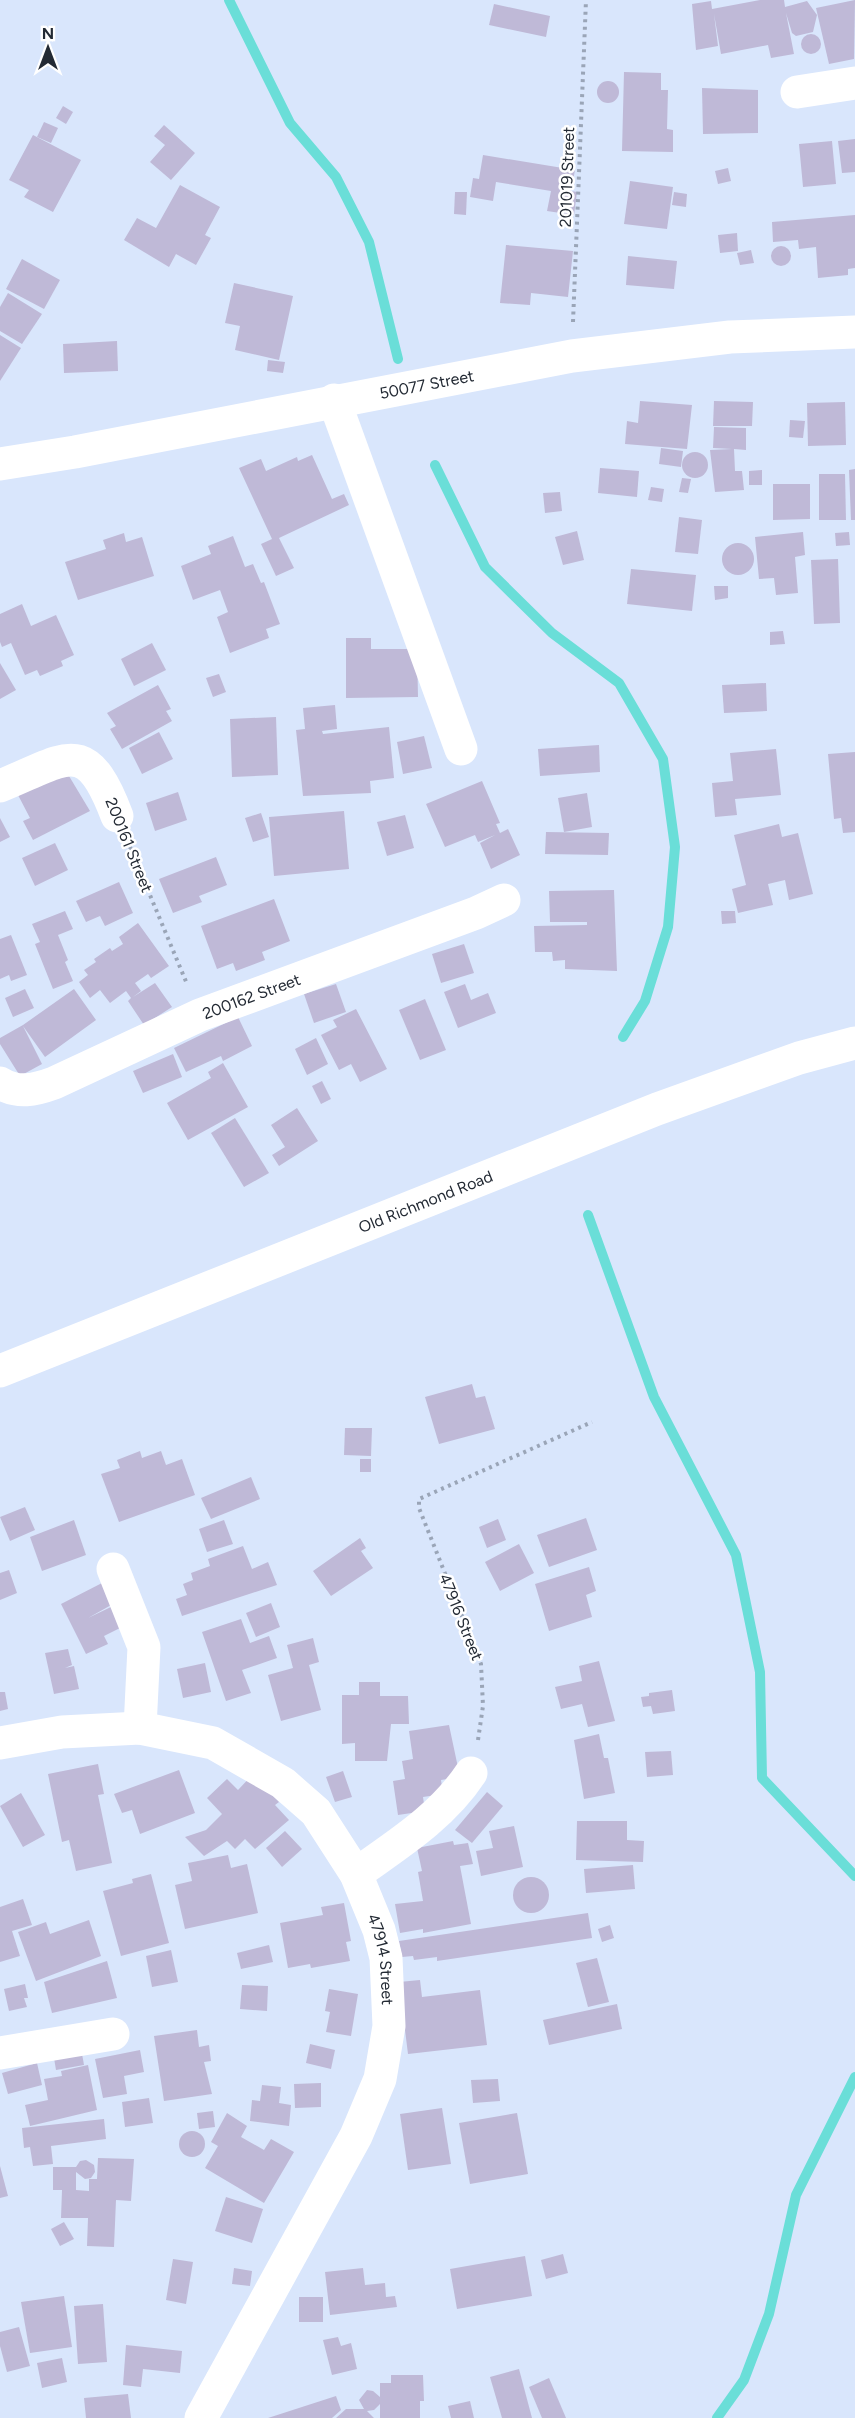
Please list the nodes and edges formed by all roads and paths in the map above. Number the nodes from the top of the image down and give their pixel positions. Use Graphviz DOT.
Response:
graph roads {
  1 [pos="586,0"];
  2 [pos="855,83"];
  3 [pos="797,92"];
  4 [pos="855,333"];
  5 [pos="572,356"];
  6 [pos="334,400"];
  7 [pos="0,464"];
  8 [pos="461,749"];
  9 [pos="0,786"];
  10 [pos="117,816"];
  11 [pos="504,900"];
  12 [pos="200,1015"];
  13 [pos="855,1043"];
  14 [pos="0,1083"];
  15 [pos="0,1371"];
  16 [pos="592,1422"];
  17 [pos="113,1569"];
  18 [pos="140,1728"];
  19 [pos="0,1743"];
  20 [pos="471,1773"];
  21 [pos="356,1874"];
  22 [pos="114,2034"];
  23 [pos="0,2053"];
  24 [pos="216,2413"];
  1 -- 5 [label="path, 201019 Street"];
  2 -- 3 [label="street"];
  4 -- 5 [label="street, 50077 Street"];
  5 -- 6 [label="street, 50077 Street"];
  6 -- 7 [label="street, 50077 Street"];
  6 -- 8 [label="street"];
  9 -- 10 [label="street, 200161 Street"];
  10 -- 12 [label="path, 200161 Street"];
  11 -- 12 [label="street, 200162 Street"];
  12 -- 14 [label="street, 200162 Street"];
  13 -- 15 [label="street, Old Richmond Road"];
  16 -- 20 [label="path, 47916 Street"];
  17 -- 18 [label="street"];
  18 -- 19 [label="street, 47914 Street"];
  18 -- 21 [label="street, 47914 Street"];
  20 -- 21 [label="street"];
  21 -- 24 [label="street, 47914 Street"];
  22 -- 23 [label="street"];
}
